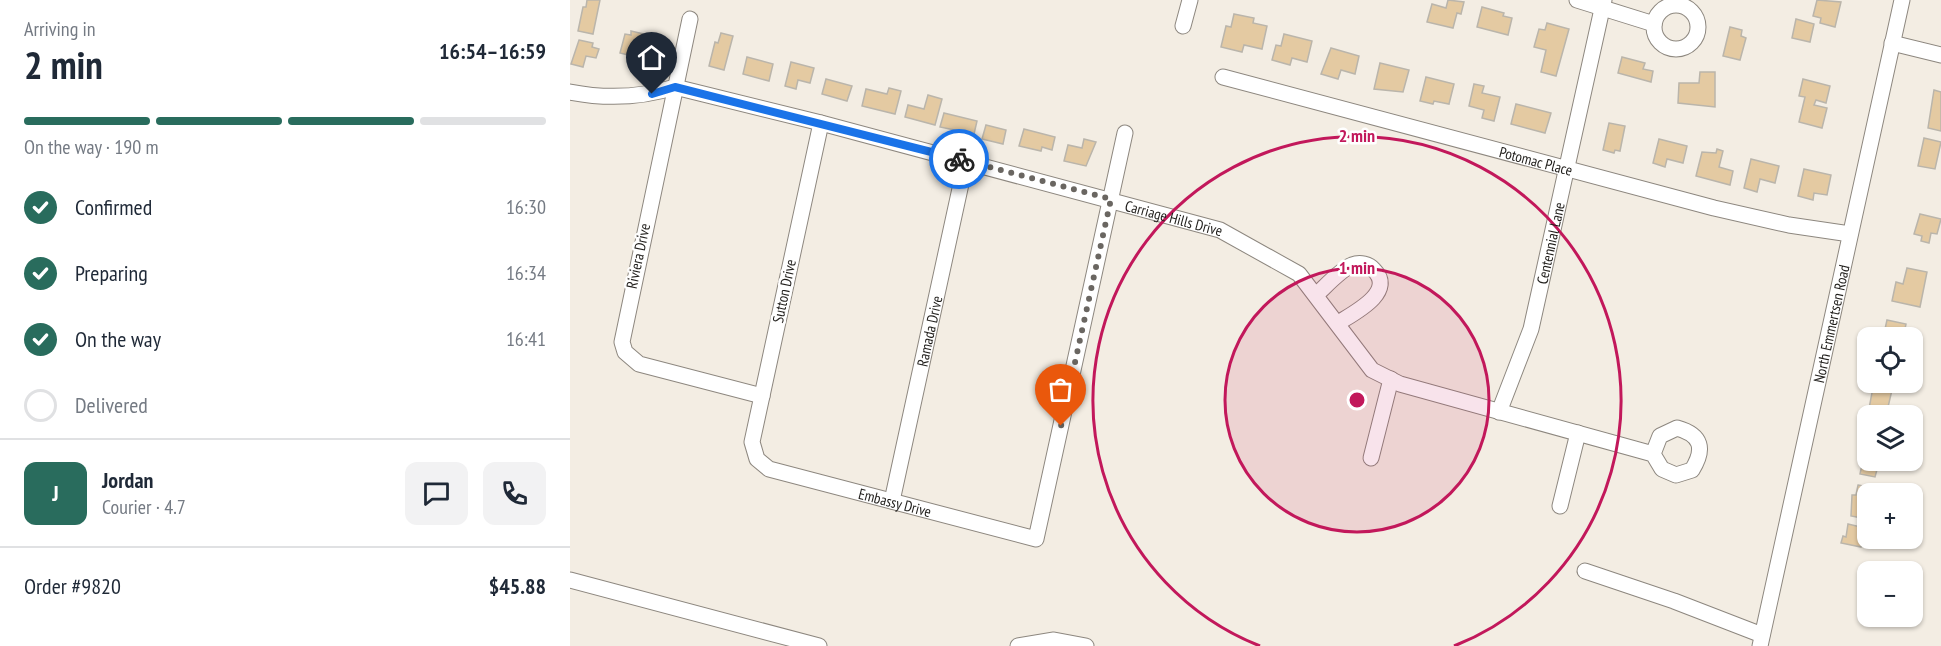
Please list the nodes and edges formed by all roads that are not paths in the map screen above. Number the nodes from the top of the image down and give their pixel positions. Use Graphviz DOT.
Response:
graph roads {
  1 [pos="1190,0"];
  2 [pos="1576,0"];
  3 [pos="1902,0"];
  4 [pos="1604,4"];
  5 [pos="690,19"];
  6 [pos="1654,24"];
  7 [pos="1183,26"];
  8 [pos="1892,43"];
  9 [pos="1941,56"];
  10 [pos="1223,77"];
  11 [pos="675,87"];
  12 [pos="570,92"];
  13 [pos="821,123"];
  14 [pos="1125,133"];
  15 [pos="966,161"];
  16 [pos="1567,169"];
  17 [pos="1111,199"];
  18 [pos="1850,234"];
  19 [pos="1316,295"];
  20 [pos="1338,323"];
  21 [pos="1391,379"];
  22 [pos="762,396"];
  23 [pos="1499,412"];
  24 [pos="1578,433"];
  25 [pos="1653,454"];
  26 [pos="1371,458"];
  27 [pos="757,459"];
  28 [pos="892,501"];
  29 [pos="1560,506"];
  30 [pos="1585,571"];
  31 [pos="570,580"];
  32 [pos="1761,641"];
  33 [pos="819,646"];
  34 [pos="1018,646"];
  35 [pos="1086,646"];
  1 -- 7 [label="street"];
  2 -- 4 [label="street"];
  3 -- 8 [label="street, North Emmertsen Road"];
  4 -- 6 [label="street"];
  4 -- 16 [label="street, Centennial Lane"];
  5 -- 11 [label="street, Riviera Drive"];
  8 -- 9 [label="street"];
  8 -- 18 [label="street, North Emmertsen Road"];
  10 -- 16 [label="street, Potomac Place"];
  11 -- 12 [label="street, Carriage Hills Drive"];
  11 -- 13 [label="street, Carriage Hills Drive"];
  11 -- 22 [label="street, Riviera Drive"];
  13 -- 15 [label="street, Carriage Hills Drive"];
  13 -- 22 [label="street, Sutton Drive"];
  14 -- 17 [label="street"];
  15 -- 17 [label="street, Carriage Hills Drive"];
  15 -- 28 [label="street, Ramada Drive"];
  16 -- 18 [label="street, Potomac Place"];
  16 -- 23 [label="street, Centennial Lane"];
  17 -- 19 [label="street, Carriage Hills Drive"];
  17 -- 28 [label="street, Embassy Drive"];
  18 -- 32 [label="street, North Emmertsen Road"];
  19 -- 20 [label="street, Carriage Hills Drive"];
  19 -- 20 [label="street"];
  20 -- 21 [label="street, Carriage Hills Drive"];
  21 -- 23 [label="street, Carriage Hills Drive"];
  21 -- 26 [label="street"];
  22 -- 27 [label="street, Sutton Drive"];
  23 -- 24 [label="street, Carriage Hills Drive"];
  24 -- 25 [label="street, Carriage Hills Drive"];
  24 -- 29 [label="street"];
  27 -- 28 [label="street, Embassy Drive"];
  30 -- 32 [label="street"];
  31 -- 33 [label="street"];
  34 -- 35 [label="street"];
}
